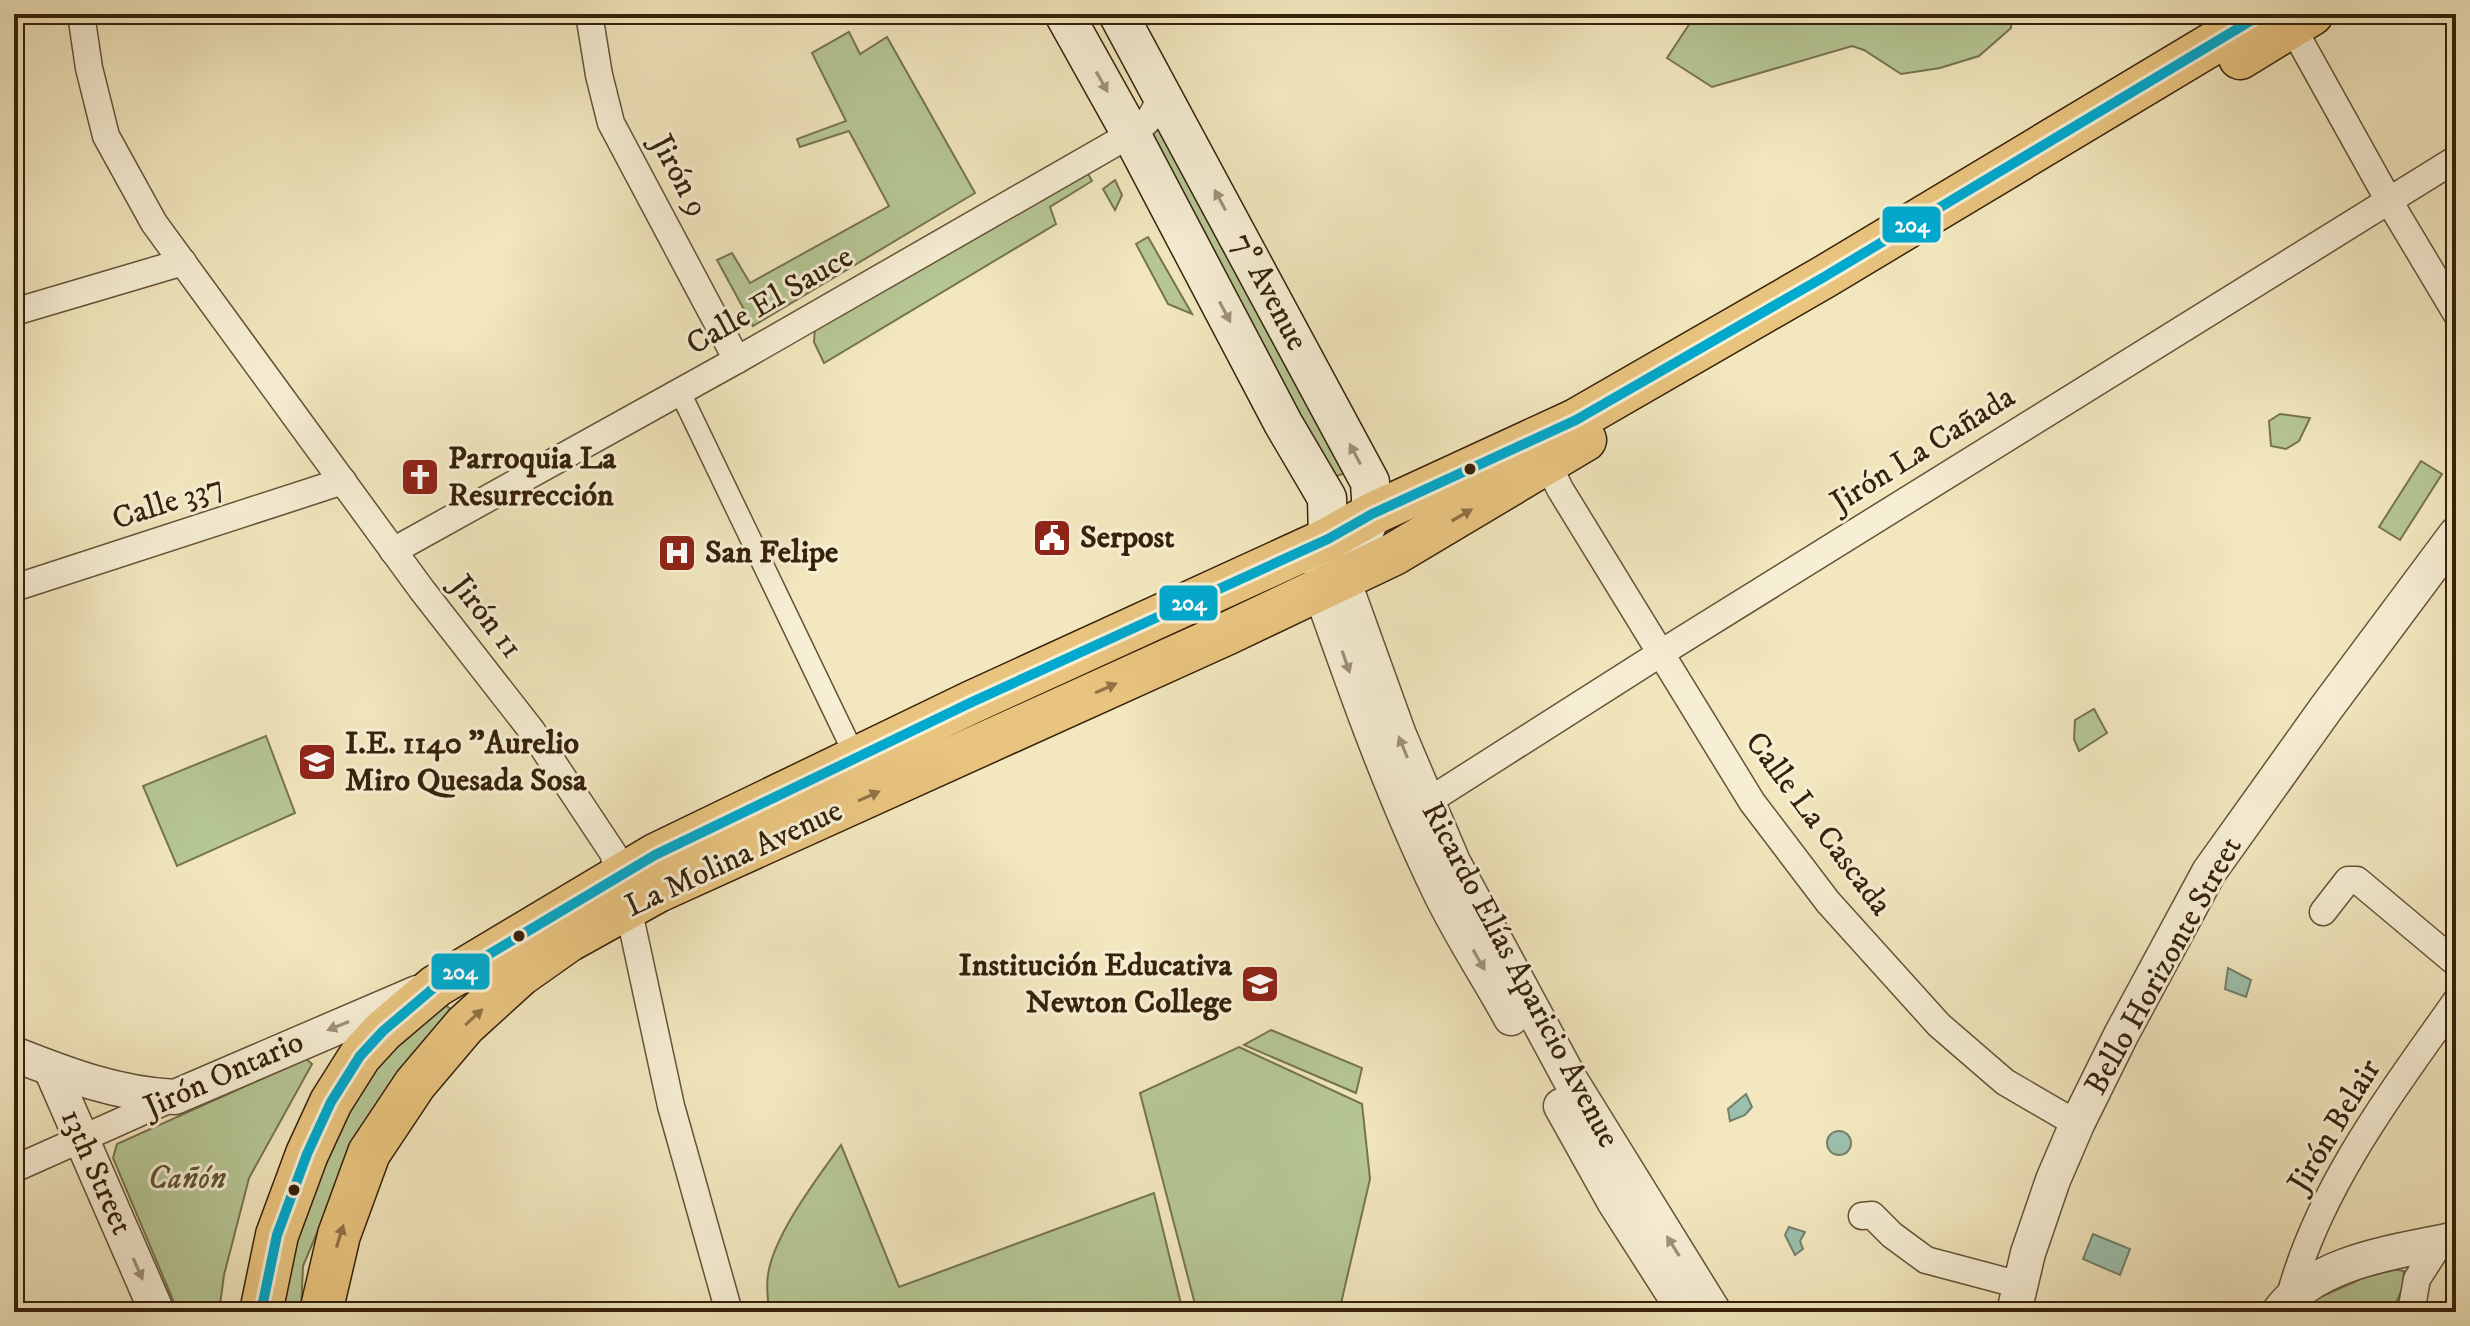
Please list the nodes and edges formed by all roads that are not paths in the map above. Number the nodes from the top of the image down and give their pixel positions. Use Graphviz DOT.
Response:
graph roads {
  1 [pos="81,14"];
  2 [pos="589,14"];
  3 [pos="1064,14"];
  4 [pos="1118,14"];
  5 [pos="2288,17"];
  6 [pos="1161,92"];
  7 [pos="1131,134"];
  8 [pos="2456,159"];
  9 [pos="2389,201"];
  10 [pos="183,262"];
  11 [pos="14,312"];
  12 [pos="2456,313"];
  13 [pos="737,360"];
  14 [pos="680,392"];
  15 [pos="1541,451"];
  16 [pos="343,481"];
  17 [pos="1372,514"];
  18 [pos="2456,534"];
  19 [pos="393,551"];
  20 [pos="1330,568"];
  21 [pos="14,588"];
  22 [pos="1661,653"];
  23 [pos="856,758"];
  24 [pos="1427,802"];
  25 [pos="624,890"];
  26 [pos="2323,912"];
  27 [pos="2456,963"];
  28 [pos="436,986"];
  29 [pos="2456,1001"];
  30 [pos="14,1054"];
  31 [pos="51,1069"];
  32 [pos="175,1097"];
  33 [pos="2077,1124"];
  34 [pos="81,1139"];
  35 [pos="14,1169"];
  36 [pos="1862,1216"];
  37 [pos="2448,1241"];
  38 [pos="2017,1298"];
  39 [pos="2285,1304"];
  40 [pos="157,1312"];
  41 [pos="261,1312"];
  42 [pos="321,1312"];
  43 [pos="729,1312"];
  44 [pos="1685,1312"];
  45 [pos="1714,1312"];
  46 [pos="2411,1312"];
  1 -- 10 [label="street, Jirón 11"];
  2 -- 13 [label="street, Jirón 9"];
  3 -- 7 [label="main road, 7º Avenue, one-way"];
  4 -- 6 [label="main road, 7º Avenue"];
  5 -- 9 [label="street"];
  5 -- 15 [label="main road"];
  6 -- 7 [label="street, Calle El Sauce"];
  17 -- 6 [label="main road, 7º Avenue, one-way"];
  7 -- 13 [label="street, Calle El Sauce"];
  7 -- 20 [label="main road, 7º Avenue, one-way"];
  8 -- 9 [label="street, Jirón La Cañada"];
  9 -- 12 [label="street"];
  9 -- 22 [label="street, Jirón La Cañada"];
  10 -- 11 [label="street"];
  10 -- 16 [label="street, Jirón 11"];
  13 -- 14 [label="street, Calle El Sauce"];
  14 -- 19 [label="street, Calle El Sauce"];
  14 -- 23 [label="street"];
  15 -- 17 [label="main road"];
  20 -- 15 [label="main road, one-way"];
  15 -- 22 [label="street, Calle La Cascada"];
  16 -- 19 [label="street, Jirón 11"];
  16 -- 21 [label="street, Calle 337"];
  17 -- 20 [label="main road"];
  18 -- 33 [label="street, Bello Horizonte Street"];
  19 -- 25 [label="street, Jirón 11"];
  20 -- 23 [label="main road, La Molina Avenue"];
  24 -- 20 [label="street, Ricardo Elías Aparicio Avenue, one-way"];
  25 -- 20 [label="main road, La Molina Avenue, one-way"];
  20 -- 44 [label="street, Ricardo Elías Aparicio Avenue, one-way"];
  22 -- 24 [label="street, Jirón La Cañada"];
  22 -- 33 [label="street, Calle La Cascada"];
  23 -- 25 [label="main road, La Molina Avenue"];
  45 -- 24 [label="street, Ricardo Elías Aparicio Avenue, one-way"];
  25 -- 28 [label="main road, La Molina Avenue"];
  42 -- 25 [label="main road, La Molina Avenue, one-way"];
  25 -- 43 [label="street, Jirón 11"];
  26 -- 27 [label="street"];
  28 -- 32 [label="street, Jirón Ontario, one-way"];
  28 -- 41 [label="main road, La Molina Avenue"];
  29 -- 39 [label="street, Jirón Belair"];
  30 -- 31 [label="street, 13th Street"];
  31 -- 32 [label="street"];
  31 -- 34 [label="street, 13th Street"];
  32 -- 34 [label="street, Jirón Ontario"];
  33 -- 38 [label="street, Bello Horizonte Street"];
  34 -- 35 [label="street, Jirón Ontario"];
  34 -- 40 [label="street, 13th Street, one-way"];
  36 -- 38 [label="street"];
  37 -- 39 [label="street"];
  37 -- 46 [label="street"];
}
